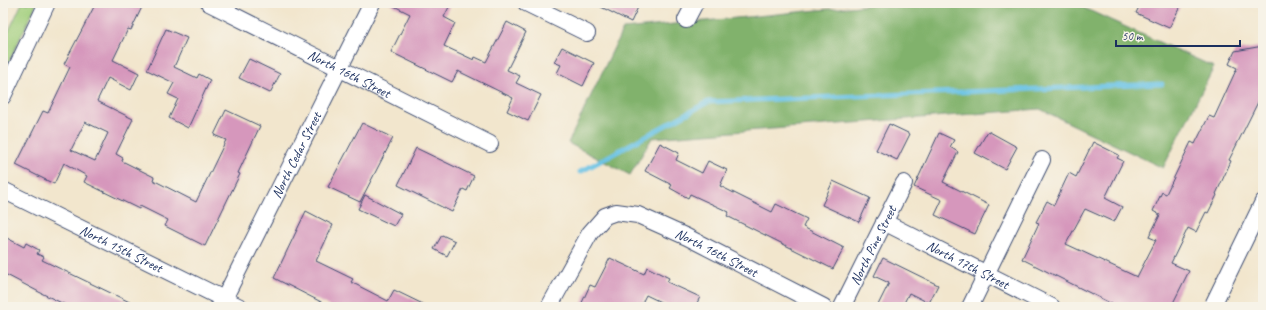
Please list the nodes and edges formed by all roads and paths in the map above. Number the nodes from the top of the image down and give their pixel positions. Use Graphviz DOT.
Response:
graph roads {
  1 [pos="47,3"];
  2 [pos="209,3"];
  3 [pos="372,3"];
  4 [pos="526,3"];
  5 [pos="694,3"];
  6 [pos="686,20"];
  7 [pos="587,33"];
  8 [pos="339,69"];
  9 [pos="3,96"];
  10 [pos="490,144"];
  11 [pos="1042,160"];
  12 [pos="904,183"];
  13 [pos="3,190"];
  14 [pos="1263,202"];
  15 [pos="884,222"];
  16 [pos="987,274"];
  17 [pos="222,303"];
  18 [pos="240,307"];
  19 [pos="550,307"];
  20 [pos="824,307"];
  21 [pos="842,307"];
  22 [pos="970,307"];
  23 [pos="1052,307"];
  24 [pos="1212,307"];
  1 -- 9 [label="street"];
  2 -- 8 [label="street, North 16th Street"];
  3 -- 8 [label="street, North Cedar Street"];
  4 -- 7 [label="street"];
  5 -- 6 [label="street"];
  8 -- 10 [label="street, North 16th Street"];
  8 -- 17 [label="street, North Cedar Street"];
  11 -- 16 [label="street"];
  12 -- 15 [label="street, North Pine Street"];
  13 -- 17 [label="street, North 15th Street"];
  14 -- 24 [label="street"];
  15 -- 16 [label="street, North 17th Street"];
  15 -- 21 [label="street, North Pine Street"];
  16 -- 22 [label="street"];
  16 -- 23 [label="street, North 17th Street"];
  17 -- 18 [label="street, North 15th Street"];
  19 -- 20 [label="street, North 16th Street"];
}
